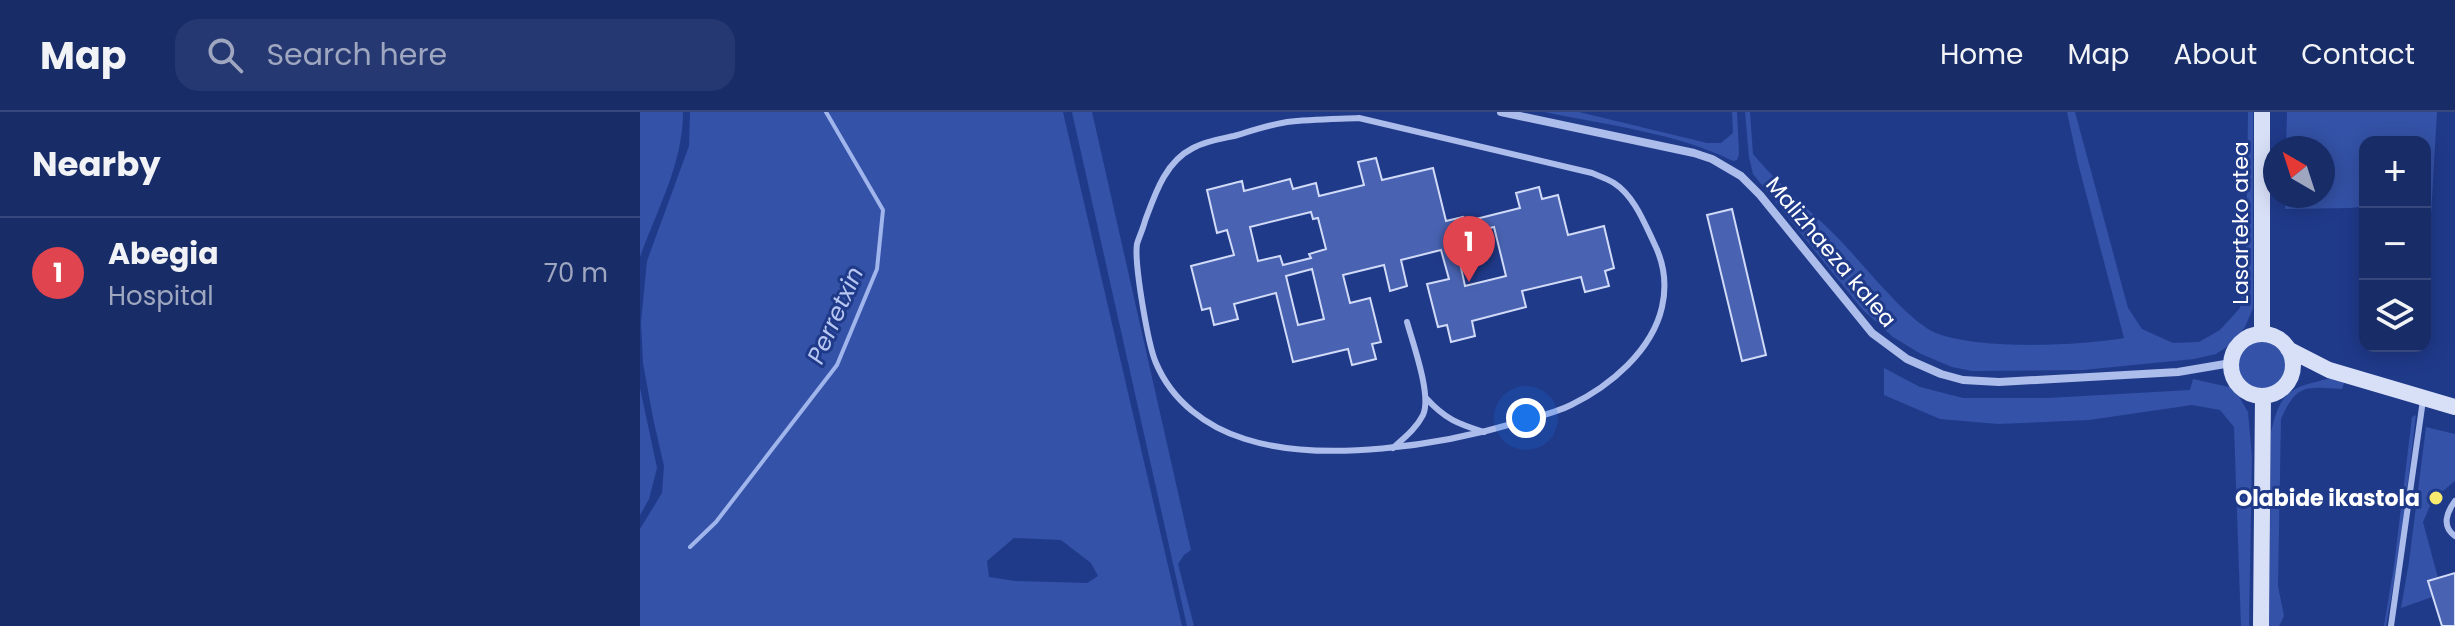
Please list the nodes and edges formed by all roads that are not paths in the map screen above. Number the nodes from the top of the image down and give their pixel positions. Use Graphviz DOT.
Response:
graph roads {
  1 [pos="1282,112"];
  2 [pos="1501,112"];
  3 [pos="2262,112"];
  4 [pos="1358,115"];
  5 [pos="1285,123"];
  6 [pos="1407,322"];
  7 [pos="2262,334"];
  8 [pos="2288,349"];
  9 [pos="2231,363"];
  10 [pos="2329,370"];
  11 [pos="2287,382"];
  12 [pos="2263,396"];
  13 [pos="2423,397"];
  14 [pos="1426,398"];
  15 [pos="2455,407"];
  16 [pos="1486,432"];
  17 [pos="1393,448"];
  18 [pos="2455,501"];
  19 [pos="2455,536"];
  20 [pos="2261,626"];
  21 [pos="2391,626"];
  1 -- 5 [label="lane"];
  2 -- 9 [label="street, Malizhaeza kalea"];
  3 -- 7 [label="street, Lasarteko atea"];
  4 -- 5 [label="lane"];
  4 -- 16 [label="lane"];
  5 -- 17 [label="lane"];
  6 -- 14 [label="lane"];
  7 -- 8 [label="street"];
  7 -- 9 [label="street"];
  8 -- 10 [label="street"];
  8 -- 11 [label="street"];
  9 -- 12 [label="street"];
  10 -- 11 [label="street"];
  10 -- 13 [label="street"];
  11 -- 12 [label="street"];
  12 -- 20 [label="street"];
  13 -- 15 [label="street"];
  13 -- 21 [label="lane"];
  14 -- 16 [label="lane"];
  14 -- 17 [label="lane"];
  16 -- 17 [label="lane"];
  18 -- 19 [label="lane"];
}
